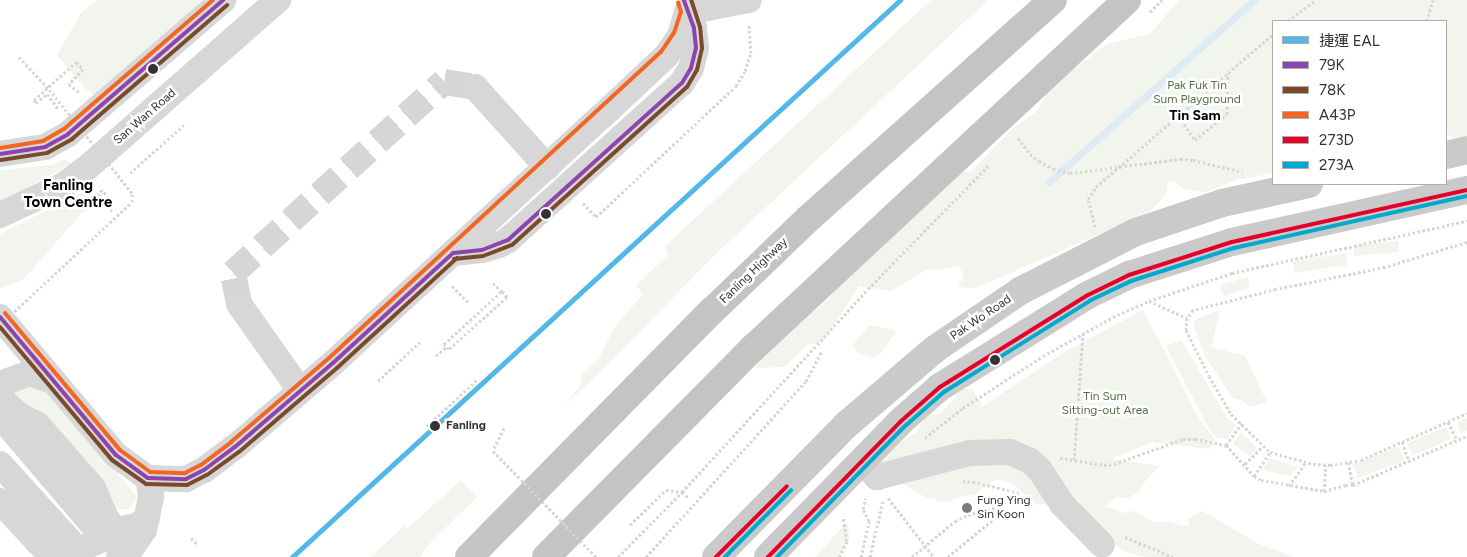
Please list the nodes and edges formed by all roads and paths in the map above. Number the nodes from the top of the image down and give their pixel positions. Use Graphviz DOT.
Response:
graph roads {
  1 [pos="223,0"];
  2 [pos="278,0"];
  3 [pos="1053,0"];
  4 [pos="1162,0"];
  5 [pos="1316,0"];
  6 [pos="1433,0"];
  7 [pos="746,1"];
  8 [pos="686,6"];
  9 [pos="1138,7"];
  10 [pos="1289,20"];
  11 [pos="1426,20"];
  12 [pos="1272,35"];
  13 [pos="18,56"];
  14 [pos="1228,73"];
  15 [pos="475,87"];
  16 [pos="48,88"];
  17 [pos="83,96"];
  18 [pos="59,110"];
  19 [pos="1178,116"];
  20 [pos="184,125"];
  21 [pos="1025,131"];
  22 [pos="1018,138"];
  23 [pos="1011,145"];
  24 [pos="1467,150"];
  25 [pos="0,154"];
  26 [pos="1447,155"];
  27 [pos="990,164"];
  28 [pos="547,167"];
  29 [pos="1249,172"];
  30 [pos="130,173"];
  31 [pos="1304,185"];
  32 [pos="1467,190"];
  33 [pos="112,202"];
  34 [pos="583,203"];
  35 [pos="112,211"];
  36 [pos="0,215"];
  37 [pos="1093,218"];
  38 [pos="1467,221"];
  39 [pos="1467,242"];
  40 [pos="453,253"];
  41 [pos="446,281"];
  42 [pos="493,283"];
  43 [pos="502,291"];
  44 [pos="1149,301"];
  45 [pos="468,302"];
  46 [pos="238,304"];
  47 [pos="0,317"];
  48 [pos="1187,318"];
  49 [pos="0,324"];
  50 [pos="1083,333"];
  51 [pos="421,341"];
  52 [pos="446,347"];
  53 [pos="822,351"];
  54 [pos="436,356"];
  55 [pos="477,380"];
  56 [pos="52,381"];
  57 [pos="378,381"];
  58 [pos="0,389"];
  59 [pos="300,390"];
  60 [pos="0,397"];
  61 [pos="1467,414"];
  62 [pos="0,416"];
  63 [pos="1448,422"];
  64 [pos="1242,424"];
  65 [pos="427,426"];
  66 [pos="504,428"];
  67 [pos="1467,436"];
  68 [pos="0,440"];
  69 [pos="1457,440"];
  70 [pos="923,441"];
  71 [pos="1402,442"];
  72 [pos="1226,445"];
  73 [pos="1262,446"];
  74 [pos="1270,452"];
  75 [pos="1056,458"];
  76 [pos="862,460"];
  77 [pos="1074,460"];
  78 [pos="1409,461"];
  79 [pos="1306,462"];
  80 [pos="1348,462"];
  81 [pos="0,464"];
  82 [pos="1245,464"];
  83 [pos="1326,464"];
  84 [pos="1254,476"];
  85 [pos="148,478"];
  86 [pos="975,482"];
  87 [pos="1353,485"];
  88 [pos="1289,486"];
  89 [pos="1324,491"];
  90 [pos="682,492"];
  91 [pos="885,493"];
  92 [pos="688,497"];
  93 [pos="873,500"];
  94 [pos="0,501"];
  95 [pos="891,504"];
  96 [pos="999,506"];
  97 [pos="848,509"];
  98 [pos="840,512"];
  99 [pos="843,516"];
  100 [pos="630,525"];
  101 [pos="191,538"];
  102 [pos="874,538"];
  103 [pos="864,540"];
  104 [pos="197,544"];
  105 [pos="1102,544"];
  106 [pos="925,546"];
  107 [pos="88,547"];
  108 [pos="469,557"];
  109 [pos="546,557"];
  110 [pos="596,557"];
  111 [pos="618,557"];
  112 [pos="646,557"];
  113 [pos="716,557"];
  114 [pos="768,557"];
  115 [pos="839,557"];
  116 [pos="860,557"];
  117 [pos="870,557"];
  118 [pos="912,557"];
  119 [pos="934,557"];
  120 [pos="948,557"];
  1 -- 25 [label="street"];
  2 -- 36 [label="street, San Wan Road"];
  3 -- 108 [label="highway, Fanling Highway"];
  4 -- 9 [label="path"];
  5 -- 10 [label="path"];
  6 -- 11 [label="path"];
  7 -- 8 [label="street"];
  7 -- 34 [label="path"];
  8 -- 28 [label="street"];
  8 -- 40 [label="street"];
  9 -- 109 [label="highway"];
  12 -- 14 [label="path"];
  13 -- 16 [label="path, bridge"];
  14 -- 19 [label="path"];
  14 -- 19 [label="path"];
  15 -- 28 [label="street"];
  16 -- 17 [label="path"];
  16 -- 18 [label="path"];
  16 -- 49 [label="path, bridge"];
  19 -- 37 [label="path"];
  20 -- 30 [label="path"];
  21 -- 22 [label="path"];
  22 -- 23 [label="path"];
  22 -- 29 [label="path"];
  24 -- 26 [label="main road"];
  27 -- 90 [label="path"];
  28 -- 40 [label="street"];
  31 -- 113 [label="main road, Pak Wo Road"];
  32 -- 76 [label="main road"];
  33 -- 35 [label="path"];
  38 -- 44 [label="path"];
  39 -- 48 [label="path"];
  40 -- 59 [label="street"];
  41 -- 45 [label="path"];
  42 -- 43 [label="path"];
  43 -- 52 [label="path"];
  43 -- 52 [label="path"];
  44 -- 48 [label="path"];
  44 -- 50 [label="path"];
  46 -- 59 [label="street"];
  47 -- 56 [label="street"];
  48 -- 64 [label="path"];
  50 -- 70 [label="path"];
  50 -- 77 [label="path"];
  51 -- 57 [label="path"];
  52 -- 54 [label="path"];
  53 -- 112 [label="path"];
  55 -- 65 [label="path, bridge"];
  56 -- 58 [label="street"];
  56 -- 85 [label="street"];
  59 -- 85 [label="street"];
  60 -- 107 [label="street"];
  61 -- 63 [label="path"];
  62 -- 107 [label="street"];
  63 -- 69 [label="path"];
  63 -- 71 [label="path"];
  64 -- 72 [label="path"];
  64 -- 73 [label="path"];
  66 -- 110 [label="path, bridge"];
  67 -- 69 [label="path"];
  68 -- 107 [label="street"];
  69 -- 78 [label="path"];
  71 -- 78 [label="path"];
  71 -- 80 [label="path"];
  72 -- 77 [label="path"];
  72 -- 82 [label="path"];
  73 -- 74 [label="path"];
  73 -- 82 [label="path"];
  74 -- 79 [label="path"];
  74 -- 84 [label="path"];
  75 -- 77 [label="path"];
  76 -- 105 [label="street"];
  76 -- 114 [label="main road"];
  78 -- 87 [label="path"];
  79 -- 83 [label="path"];
  79 -- 88 [label="path"];
  80 -- 83 [label="path"];
  80 -- 87 [label="path"];
  81 -- 107 [label="street"];
  82 -- 84 [label="path"];
  83 -- 89 [label="path"];
  84 -- 89 [label="path"];
  85 -- 107 [label="street"];
  86 -- 96 [label="path"];
  87 -- 89 [label="path"];
  90 -- 92 [label="path"];
  90 -- 100 [label="path"];
  90 -- 111 [label="path"];
  91 -- 102 [label="path"];
  93 -- 103 [label="path"];
  94 -- 107 [label="street"];
  95 -- 106 [label="path"];
  96 -- 106 [label="path"];
  96 -- 120 [label="path"];
  97 -- 99 [label="path"];
  98 -- 99 [label="path"];
  99 -- 115 [label="path"];
  101 -- 104 [label="path"];
  102 -- 103 [label="path"];
  102 -- 117 [label="path"];
  103 -- 116 [label="path"];
  106 -- 118 [label="path"];
  106 -- 119 [label="path"];
}
